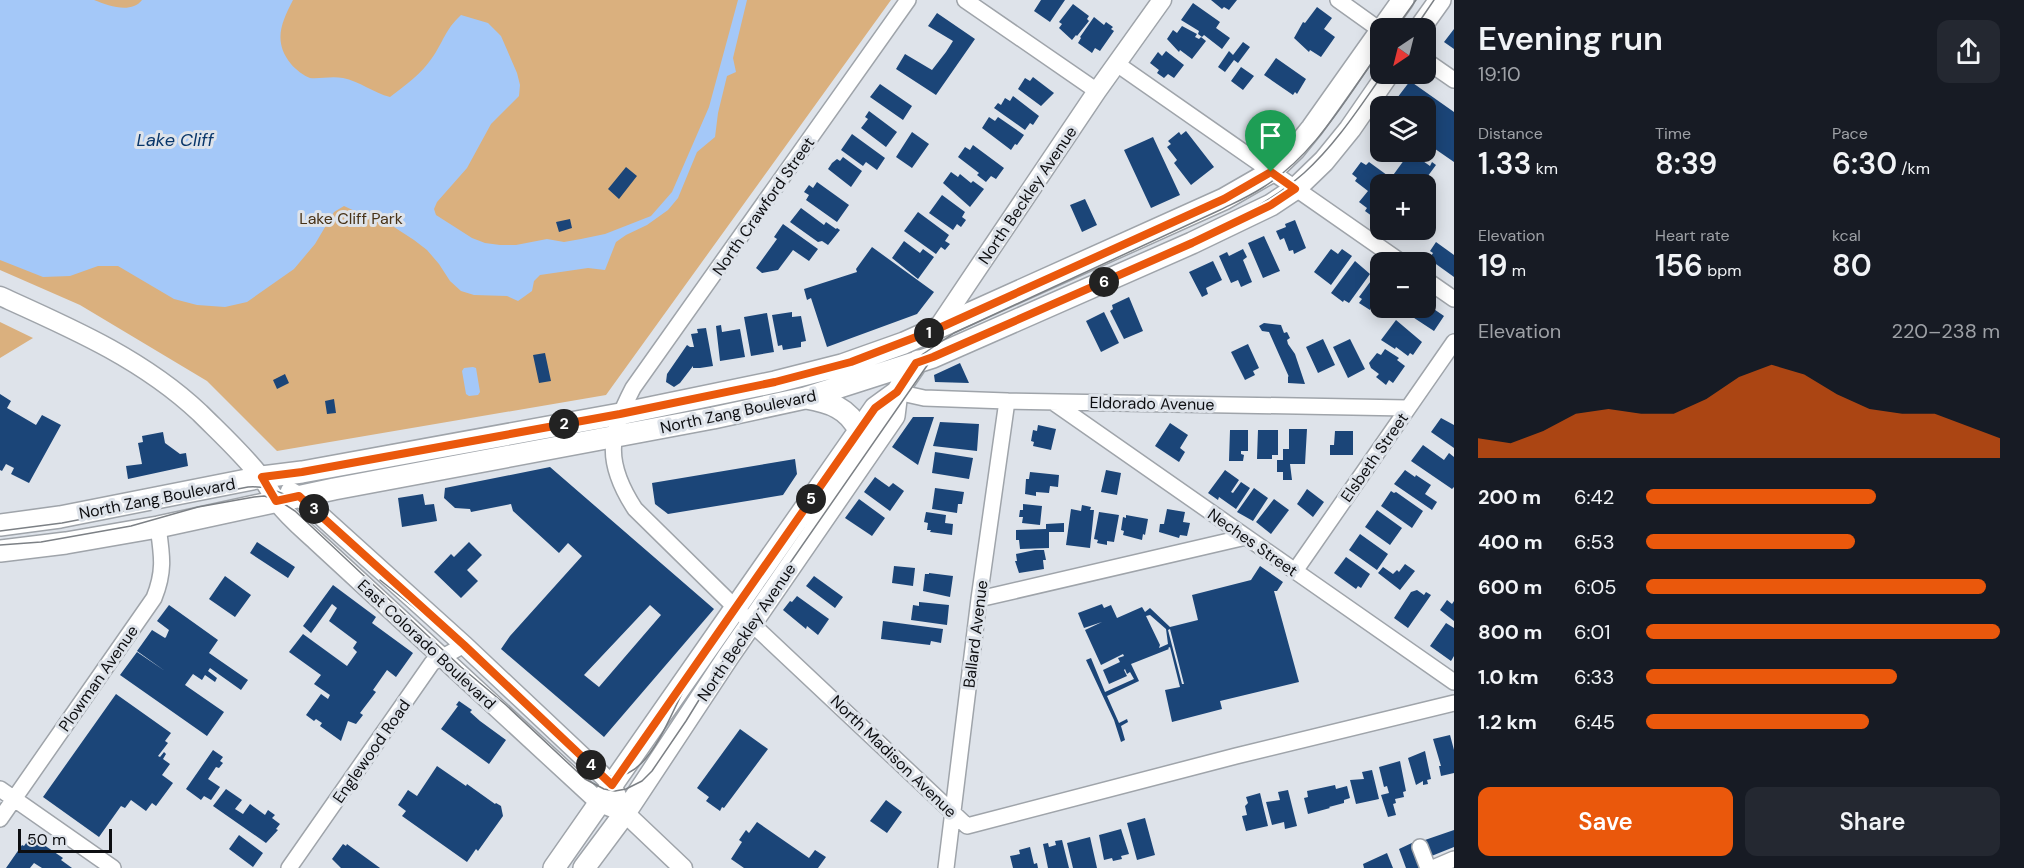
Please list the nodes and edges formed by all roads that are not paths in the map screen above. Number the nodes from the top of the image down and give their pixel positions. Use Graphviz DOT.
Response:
graph roads {
  1 [pos="908,0"];
  2 [pos="965,0"];
  3 [pos="1162,0"];
  4 [pos="1338,0"];
  5 [pos="1403,0"];
  6 [pos="1440,0"];
  7 [pos="1390,18"];
  8 [pos="1427,18"];
  9 [pos="1370,22"];
  10 [pos="1370,46"];
  11 [pos="1117,63"];
  12 [pos="1436,68"];
  13 [pos="1454,80"];
  14 [pos="1381,84"];
  15 [pos="1097,91"];
  16 [pos="1271,172"];
  17 [pos="1295,189"];
  18 [pos="1386,252"];
  19 [pos="1436,287"];
  20 [pos="0,296"];
  21 [pos="1454,299"];
  22 [pos="937,329"];
  23 [pos="1454,342"];
  24 [pos="916,363"];
  25 [pos="897,392"];
  26 [pos="806,398"];
  27 [pos="1006,400"];
  28 [pos="1053,402"];
  29 [pos="1407,408"];
  30 [pos="620,414"];
  31 [pos="859,431"];
  32 [pos="614,436"];
  33 [pos="262,477"];
  34 [pos="299,496"];
  35 [pos="276,501"];
  36 [pos="60,517"];
  37 [pos="0,525"];
  38 [pos="158,527"];
  39 [pos="1246,537"];
  40 [pos="66,543"];
  41 [pos="0,551"];
  42 [pos="1295,572"];
  43 [pos="979,599"];
  44 [pos="736,608"];
  45 [pos="751,623"];
  46 [pos="464,645"];
  47 [pos="441,658"];
  48 [pos="1454,682"];
  49 [pos="1454,703"];
  50 [pos="612,785"];
  51 [pos="0,789"];
  52 [pos="14,799"];
  53 [pos="600,803"];
  54 [pos="625,813"];
  55 [pos="953,813"];
  56 [pos="0,819"];
  57 [pos="1420,847"];
  58 [pos="1454,859"];
  59 [pos="113,868"];
  60 [pos="289,868"];
  61 [pos="554,868"];
  62 [pos="584,868"];
  63 [pos="683,868"];
  64 [pos="946,868"];
  65 [pos="1428,868"];
  66 [pos="1433,868"];
  1 -- 30 [label="street, North Crawford Street"];
  2 -- 15 [label="street"];
  3 -- 11 [label="street, North Beckley Avenue"];
  4 -- 9 [label="street"];
  5 -- 7 [label="main road, North Zang Boulevard"];
  6 -- 8 [label="main road"];
  10 -- 16 [label="main road, North Zang Boulevard"];
  11 -- 15 [label="street, North Beckley Avenue"];
  11 -- 16 [label="street"];
  12 -- 13 [label="street"];
  14 -- 17 [label="main road, North Zang Boulevard"];
  15 -- 22 [label="street, North Beckley Avenue"];
  16 -- 17 [label="street"];
  16 -- 22 [label="main road, North Zang Boulevard"];
  17 -- 18 [label="street"];
  17 -- 24 [label="main road, North Zang Boulevard"];
  19 -- 21 [label="street"];
  20 -- 33 [label="street, East Colorado Boulevard"];
  22 -- 24 [label="main road, North Beckley Avenue"];
  22 -- 30 [label="main road, North Zang Boulevard"];
  23 -- 29 [label="street, Elsbeth Street"];
  24 -- 25 [label="main road, North Beckley Avenue"];
  24 -- 26 [label="main road, North Zang Boulevard"];
  25 -- 27 [label="street, Eldorado Avenue"];
  25 -- 31 [label="main road, North Beckley Avenue"];
  25 -- 45 [label="main road, North Beckley Avenue"];
  26 -- 31 [label="main road"];
  26 -- 32 [label="main road, North Zang Boulevard"];
  27 -- 28 [label="street, Eldorado Avenue"];
  27 -- 43 [label="street, Ballard Avenue"];
  28 -- 29 [label="street, Eldorado Avenue"];
  28 -- 39 [label="street, Neches Street"];
  29 -- 42 [label="street, Elsbeth Street"];
  30 -- 32 [label="street, North Madison Avenue"];
  30 -- 33 [label="main road, North Zang Boulevard"];
  31 -- 44 [label="main road, North Beckley Avenue"];
  32 -- 34 [label="main road, North Zang Boulevard"];
  32 -- 44 [label="street, North Madison Avenue"];
  33 -- 34 [label="street, East Colorado Boulevard"];
  33 -- 35 [label="street, East Colorado Boulevard"];
  33 -- 36 [label="main road, North Zang Boulevard"];
  34 -- 35 [label="main road, North Zang Boulevard"];
  34 -- 46 [label="street, East Colorado Boulevard"];
  35 -- 38 [label="main road, North Zang Boulevard"];
  35 -- 47 [label="street, East Colorado Boulevard"];
  36 -- 37 [label="main road, North Zang Boulevard"];
  36 -- 40 [label="main road"];
  38 -- 40 [label="main road, North Zang Boulevard"];
  38 -- 52 [label="street, Plowman Avenue"];
  39 -- 42 [label="street, Neches Street"];
  39 -- 43 [label="street"];
  40 -- 41 [label="main road, North Zang Boulevard"];
  42 -- 48 [label="street, Neches Street"];
  43 -- 55 [label="street, Ballard Avenue"];
  44 -- 45 [label="street, North Madison Avenue"];
  44 -- 50 [label="main road, North Beckley Avenue"];
  45 -- 54 [label="main road, North Beckley Avenue"];
  45 -- 55 [label="street, North Madison Avenue"];
  46 -- 47 [label="street, Englewood Road"];
  46 -- 50 [label="street, East Colorado Boulevard"];
  47 -- 53 [label="street, East Colorado Boulevard"];
  47 -- 60 [label="street, Englewood Road"];
  49 -- 55 [label="street, North Madison Avenue"];
  50 -- 53 [label="main road, North Beckley Avenue"];
  50 -- 54 [label="street"];
  51 -- 52 [label="street"];
  52 -- 56 [label="street, Plowman Avenue"];
  52 -- 59 [label="street"];
  53 -- 54 [label="street"];
  53 -- 61 [label="main road, North Beckley Avenue"];
  54 -- 62 [label="main road, North Beckley Avenue"];
  54 -- 63 [label="street"];
  55 -- 64 [label="street, Ballard Avenue"];
  57 -- 65 [label="street"];
  58 -- 66 [label="street"];
}
